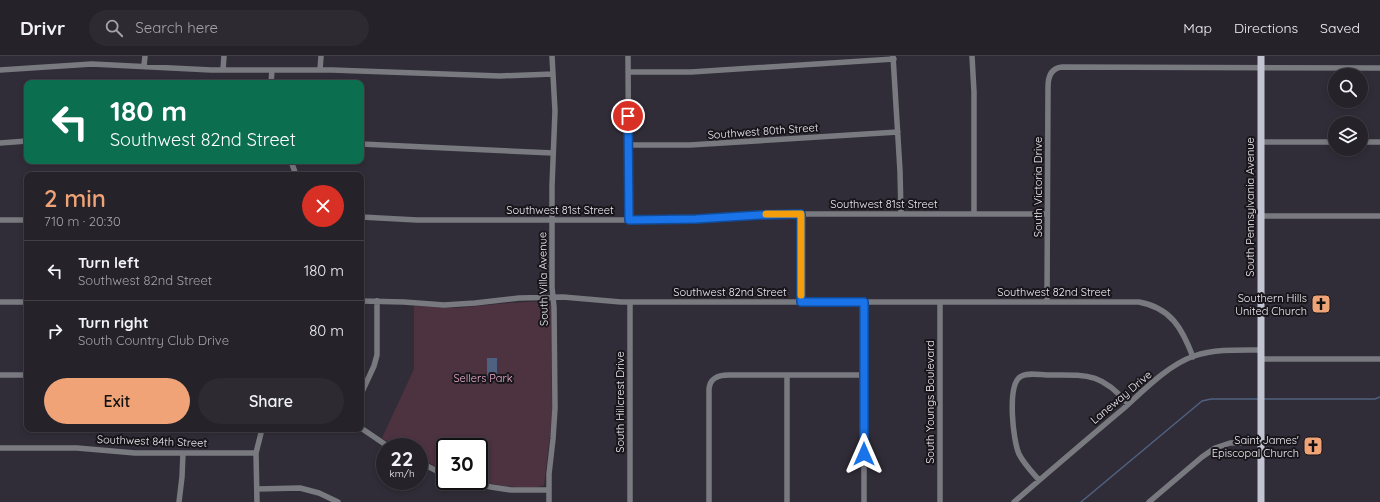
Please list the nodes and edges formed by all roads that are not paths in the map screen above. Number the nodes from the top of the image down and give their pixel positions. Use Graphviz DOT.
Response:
graph roads {
  1 [pos="145,56"];
  2 [pos="224,56"];
  3 [pos="321,56"];
  4 [pos="552,56"];
  5 [pos="628,56"];
  6 [pos="972,56"];
  7 [pos="1261,56"];
  8 [pos="894,58"];
  9 [pos="144,66"];
  10 [pos="1261,68"];
  11 [pos="1380,68"];
  12 [pos="0,70"];
  13 [pos="223,70"];
  14 [pos="272,70"];
  15 [pos="320,70"];
  16 [pos="628,72"];
  17 [pos="553,74"];
  18 [pos="272,80"];
  19 [pos="898,132"];
  20 [pos="24,141"];
  21 [pos="1261,142"];
  22 [pos="1328,142"];
  23 [pos="1368,142"];
  24 [pos="1380,142"];
  25 [pos="0,143"];
  26 [pos="364,144"];
  27 [pos="628,146"];
  28 [pos="553,153"];
  29 [pos="801,214"];
  30 [pos="901,214"];
  31 [pos="974,214"];
  32 [pos="1047,214"];
  33 [pos="1261,216"];
  34 [pos="1380,216"];
  35 [pos="364,217"];
  36 [pos="0,220"];
  37 [pos="24,220"];
  38 [pos="552,220"];
  39 [pos="629,220"];
  40 [pos="553,297"];
  41 [pos="364,301"];
  42 [pos="377,301"];
  43 [pos="0,302"];
  44 [pos="24,302"];
  45 [pos="630,302"];
  46 [pos="801,302"];
  47 [pos="864,302"];
  48 [pos="940,302"];
  49 [pos="1048,302"];
  50 [pos="1261,350"];
  51 [pos="1193,357"];
  52 [pos="1261,359"];
  53 [pos="1380,359"];
  54 [pos="0,375"];
  55 [pos="24,375"];
  56 [pos="787,375"];
  57 [pos="864,375"];
  58 [pos="364,388"];
  59 [pos="1128,404"];
  60 [pos="364,430"];
  61 [pos="261,432"];
  62 [pos="376,438"];
  63 [pos="1261,442"];
  64 [pos="0,448"];
  65 [pos="183,453"];
  66 [pos="256,453"];
  67 [pos="1039,480"];
  68 [pos="488,486"];
  69 [pos="256,489"];
  70 [pos="549,490"];
  71 [pos="1153,501"];
  72 [pos="179,502"];
  73 [pos="257,502"];
  74 [pos="338,502"];
  75 [pos="549,502"];
  76 [pos="630,502"];
  77 [pos="709,502"];
  78 [pos="787,502"];
  79 [pos="864,502"];
  80 [pos="940,502"];
  81 [pos="1014,502"];
  82 [pos="1261,502"];
  1 -- 9 [label="street"];
  2 -- 13 [label="street"];
  3 -- 15 [label="street"];
  4 -- 17 [label="street, South Villa Avenue"];
  5 -- 16 [label="street"];
  6 -- 31 [label="street"];
  7 -- 10 [label="main road, South Pennsylvania Avenue"];
  8 -- 16 [label="street"];
  8 -- 19 [label="street"];
  9 -- 12 [label="street"];
  9 -- 13 [label="street"];
  10 -- 11 [label="street"];
  10 -- 21 [label="main road, South Pennsylvania Avenue"];
  10 -- 32 [label="street, South Victoria Drive"];
  13 -- 14 [label="street"];
  14 -- 15 [label="street"];
  14 -- 18 [label="street"];
  15 -- 17 [label="street"];
  16 -- 27 [label="street"];
  17 -- 28 [label="street, South Villa Avenue"];
  19 -- 27 [label="street, Southwest 80th Street"];
  19 -- 30 [label="street"];
  20 -- 25 [label="street"];
  21 -- 22 [label="street"];
  21 -- 33 [label="main road, South Pennsylvania Avenue"];
  23 -- 24 [label="street"];
  26 -- 28 [label="street"];
  27 -- 39 [label="street"];
  28 -- 38 [label="street, South Villa Avenue"];
  29 -- 30 [label="street, Southwest 81st Street"];
  29 -- 39 [label="street, Southwest 81st Street"];
  29 -- 46 [label="street"];
  30 -- 31 [label="street, Southwest 81st Street"];
  31 -- 32 [label="street, Southwest 81st Street"];
  32 -- 49 [label="street, South Victoria Drive"];
  33 -- 34 [label="street"];
  33 -- 50 [label="main road, South Pennsylvania Avenue"];
  35 -- 38 [label="street, Southwest 81st Street"];
  36 -- 37 [label="street"];
  38 -- 39 [label="street, Southwest 81st Street"];
  38 -- 40 [label="street, South Villa Avenue"];
  40 -- 42 [label="street, Southwest 82nd Street"];
  40 -- 45 [label="street, Southwest 82nd Street"];
  40 -- 70 [label="street, South Villa Avenue"];
  41 -- 42 [label="street, Southwest 82nd Street"];
  42 -- 58 [label="street"];
  43 -- 44 [label="street"];
  45 -- 46 [label="street, Southwest 82nd Street"];
  45 -- 76 [label="street, South Hillcrest Drive"];
  46 -- 47 [label="street, Southwest 82nd Street"];
  47 -- 48 [label="street, Southwest 82nd Street"];
  47 -- 57 [label="street"];
  48 -- 49 [label="street, Southwest 82nd Street"];
  48 -- 80 [label="street, South Youngs Boulevard"];
  49 -- 51 [label="street, Southwest 82nd Street"];
  50 -- 51 [label="street, Laneway Drive"];
  50 -- 52 [label="main road, South Pennsylvania Avenue"];
  51 -- 59 [label="street, Laneway Drive"];
  52 -- 53 [label="street"];
  52 -- 63 [label="main road, South Pennsylvania Avenue"];
  54 -- 55 [label="street"];
  56 -- 57 [label="street"];
  56 -- 77 [label="street"];
  56 -- 78 [label="street"];
  57 -- 79 [label="street"];
  59 -- 67 [label="street, Laneway Drive"];
  59 -- 67 [label="street"];
  60 -- 62 [label="street"];
  61 -- 66 [label="street"];
  63 -- 71 [label="street"];
  63 -- 82 [label="main road, South Pennsylvania Avenue"];
  64 -- 65 [label="street, Southwest 84th Street"];
  65 -- 66 [label="street, Southwest 84th Street"];
  65 -- 72 [label="street"];
  66 -- 69 [label="street"];
  67 -- 81 [label="street, Laneway Drive"];
  68 -- 70 [label="street"];
  69 -- 73 [label="street"];
  69 -- 74 [label="street"];
  70 -- 75 [label="street, South Villa Avenue"];
}
